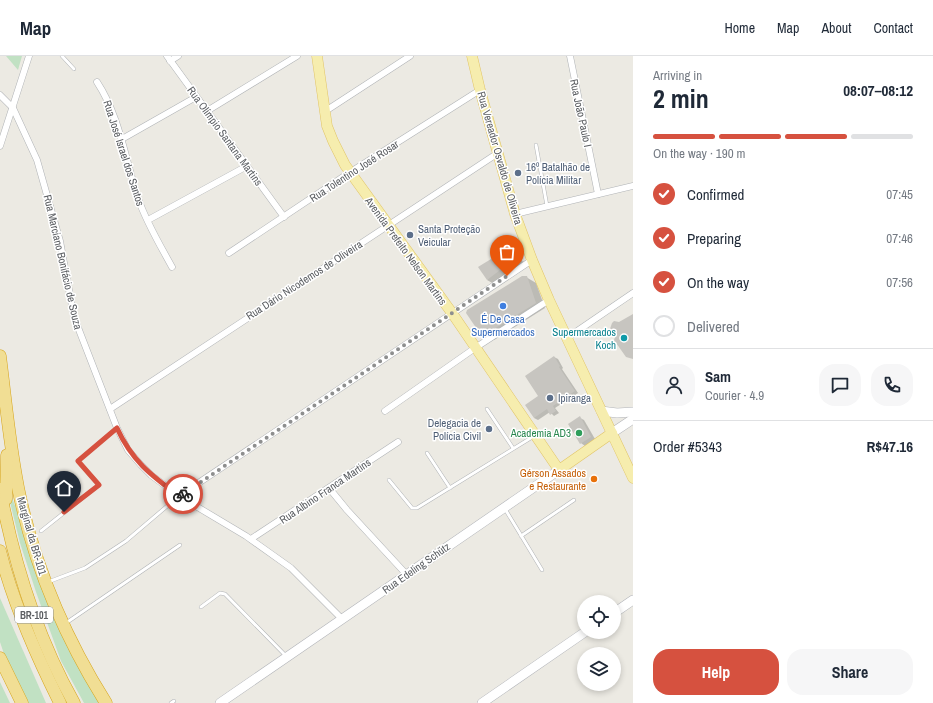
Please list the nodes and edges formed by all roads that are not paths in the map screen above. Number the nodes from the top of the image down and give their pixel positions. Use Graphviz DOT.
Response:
graph roads {
  1 [pos="29,56"];
  2 [pos="62,56"];
  3 [pos="178,56"];
  4 [pos="297,56"];
  5 [pos="317,56"];
  6 [pos="410,56"];
  7 [pos="472,56"];
  8 [pos="570,56"];
  9 [pos="168,58"];
  10 [pos="74,70"];
  11 [pos="97,82"];
  12 [pos="480,90"];
  13 [pos="0,95"];
  14 [pos="196,97"];
  15 [pos="13,108"];
  16 [pos="207,111"];
  17 [pos="324,112"];
  18 [pos="122,139"];
  19 [pos="536,145"];
  20 [pos="0,146"];
  21 [pos="498,153"];
  22 [pos="247,166"];
  23 [pos="349,173"];
  24 [pos="633,186"];
  25 [pos="598,194"];
  26 [pos="547,206"];
  27 [pos="515,214"];
  28 [pos="284,217"];
  29 [pos="148,220"];
  30 [pos="388,225"];
  31 [pos="229,253"];
  32 [pos="532,260"];
  33 [pos="172,267"];
  34 [pos="633,293"];
  35 [pos="549,300"];
  36 [pos="452,313"];
  37 [pos="567,338"];
  38 [pos="475,348"];
  39 [pos="0,356"];
  40 [pos="110,409"];
  41 [pos="487,409"];
  42 [pos="385,411"];
  43 [pos="600,411"];
  44 [pos="633,412"];
  45 [pos="7,417"];
  46 [pos="633,419"];
  47 [pos="117,428"];
  48 [pos="612,433"];
  49 [pos="535,435"];
  50 [pos="398,442"];
  51 [pos="513,448"];
  52 [pos="427,453"];
  53 [pos="559,470"];
  54 [pos="633,478"];
  55 [pos="389,480"];
  56 [pos="329,488"];
  57 [pos="450,488"];
  58 [pos="0,490"];
  59 [pos="179,496"];
  60 [pos="574,500"];
  61 [pos="504,508"];
  62 [pos="6,522"];
  63 [pos="41,531"];
  64 [pos="521,536"];
  65 [pos="252,539"];
  66 [pos="180,545"];
  67 [pos="0,551"];
  68 [pos="542,570"];
  69 [pos="407,575"];
  70 [pos="0,581"];
  71 [pos="46,582"];
  72 [pos="633,600"];
  73 [pos="201,607"];
  74 [pos="621,608"];
  75 [pos="342,619"];
  76 [pos="64,624"];
  77 [pos="577,638"];
  78 [pos="287,657"];
  79 [pos="0,658"];
  80 [pos="51,685"];
  81 [pos="22,703"];
  82 [pos="60,703"];
  83 [pos="74,703"];
  84 [pos="106,703"];
  85 [pos="220,703"];
  86 [pos="482,703"];
  1 -- 15 [label="street"];
  2 -- 10 [label="lane"];
  3 -- 9 [label="street"];
  4 -- 16 [label="street"];
  5 -- 17 [label="main road, Avenida Prefeito Nelson Martins"];
  6 -- 17 [label="street"];
  7 -- 12 [label="main road, Rua Vereador Osvaldo de Oliveira"];
  8 -- 25 [label="street, Rua João Paulo I"];
  9 -- 14 [label="street, Rua Olímpio Santana Martins"];
  11 -- 18 [label="street, Rua José Israel dos Santos"];
  12 -- 21 [label="main road, Rua Vereador Osvaldo de Oliveira"];
  12 -- 23 [label="street, Rua Tolentino José Rosar"];
  13 -- 15 [label="street, Rua Marciano Bonifácio de Souza"];
  14 -- 16 [label="street, Rua Olímpio Santana Martins"];
  14 -- 18 [label="street"];
  15 -- 20 [label="street"];
  15 -- 40 [label="street, Rua Marciano Bonifácio de Souza"];
  16 -- 22 [label="street, Rua Olímpio Santana Martins"];
  17 -- 23 [label="main road, Avenida Prefeito Nelson Martins"];
  18 -- 29 [label="street, Rua José Israel dos Santos"];
  19 -- 26 [label="lane"];
  21 -- 27 [label="main road, Rua Vereador Osvaldo de Oliveira"];
  21 -- 30 [label="street, Rua Dário Nicodemos de Oliveira"];
  22 -- 28 [label="street, Rua Olímpio Santana Martins"];
  22 -- 29 [label="street"];
  23 -- 28 [label="street, Rua Tolentino José Rosar"];
  23 -- 30 [label="main road, Avenida Prefeito Nelson Martins"];
  24 -- 25 [label="street"];
  25 -- 26 [label="street"];
  26 -- 27 [label="street"];
  27 -- 32 [label="main road, Rua Vereador Osvaldo de Oliveira"];
  28 -- 31 [label="street, Rua Tolentino José Rosar"];
  29 -- 33 [label="street, Rua José Israel dos Santos"];
  30 -- 36 [label="main road, Avenida Prefeito Nelson Martins"];
  30 -- 40 [label="street, Rua Dário Nicodemos de Oliveira"];
  32 -- 35 [label="main road, Rua Vereador Osvaldo de Oliveira"];
  32 -- 36 [label="street"];
  34 -- 37 [label="street"];
  35 -- 37 [label="main road, Rua Vereador Osvaldo de Oliveira"];
  35 -- 38 [label="street"];
  36 -- 38 [label="main road, Avenida Prefeito Nelson Martins"];
  36 -- 59 [label="street"];
  37 -- 43 [label="main road, Rua Vereador Osvaldo de Oliveira"];
  38 -- 42 [label="street"];
  38 -- 49 [label="main road, Avenida Prefeito Nelson Martins"];
  39 -- 45 [label="highway, Marginal da BR-101"];
  40 -- 47 [label="street, Rua Marciano Bonifácio de Souza"];
  41 -- 51 [label="lane"];
  43 -- 44 [label="main road"];
  43 -- 48 [label="main road, Rua Vereador Osvaldo de Oliveira"];
  45 -- 62 [label="highway"];
  45 -- 71 [label="highway, Marginal da BR-101"];
  46 -- 48 [label="main road"];
  47 -- 59 [label="street, Rua Marciano Bonifácio de Souza"];
  47 -- 63 [label="lane"];
  48 -- 53 [label="main road, Rua Edeling Schütz"];
  48 -- 54 [label="main road, Rua Vereador Osvaldo de Oliveira"];
  49 -- 51 [label="lane"];
  49 -- 53 [label="main road, Avenida Prefeito Nelson Martins"];
  50 -- 56 [label="street, Rua Albino Franca Martins"];
  51 -- 57 [label="lane"];
  52 -- 57 [label="lane"];
  53 -- 61 [label="main road, Rua Edeling Schütz"];
  55 -- 57 [label="lane"];
  56 -- 65 [label="street, Rua Albino Franca Martins"];
  56 -- 69 [label="street"];
  58 -- 62 [label="highway, BR-101"];
  59 -- 65 [label="street, Rua Marciano Bonifácio de Souza"];
  59 -- 71 [label="lane"];
  60 -- 64 [label="lane"];
  61 -- 64 [label="lane"];
  61 -- 69 [label="main road, Rua Edeling Schütz"];
  62 -- 83 [label="highway, BR-101"];
  64 -- 68 [label="lane"];
  65 -- 75 [label="street, Rua Marciano Bonifácio de Souza"];
  66 -- 76 [label="lane"];
  67 -- 80 [label="highway, BR-101"];
  69 -- 75 [label="main road, Rua Edeling Schütz"];
  70 -- 80 [label="highway"];
  71 -- 76 [label="highway, Marginal da BR-101"];
  72 -- 74 [label="main road"];
  73 -- 78 [label="lane"];
  75 -- 78 [label="main road, Rua Edeling Schütz"];
  76 -- 84 [label="highway, Marginal da BR-101"];
  77 -- 86 [label="main road"];
  78 -- 85 [label="main road, Rua Edeling Schütz"];
  79 -- 81 [label="highway"];
  80 -- 82 [label="highway, BR-101"];
}
